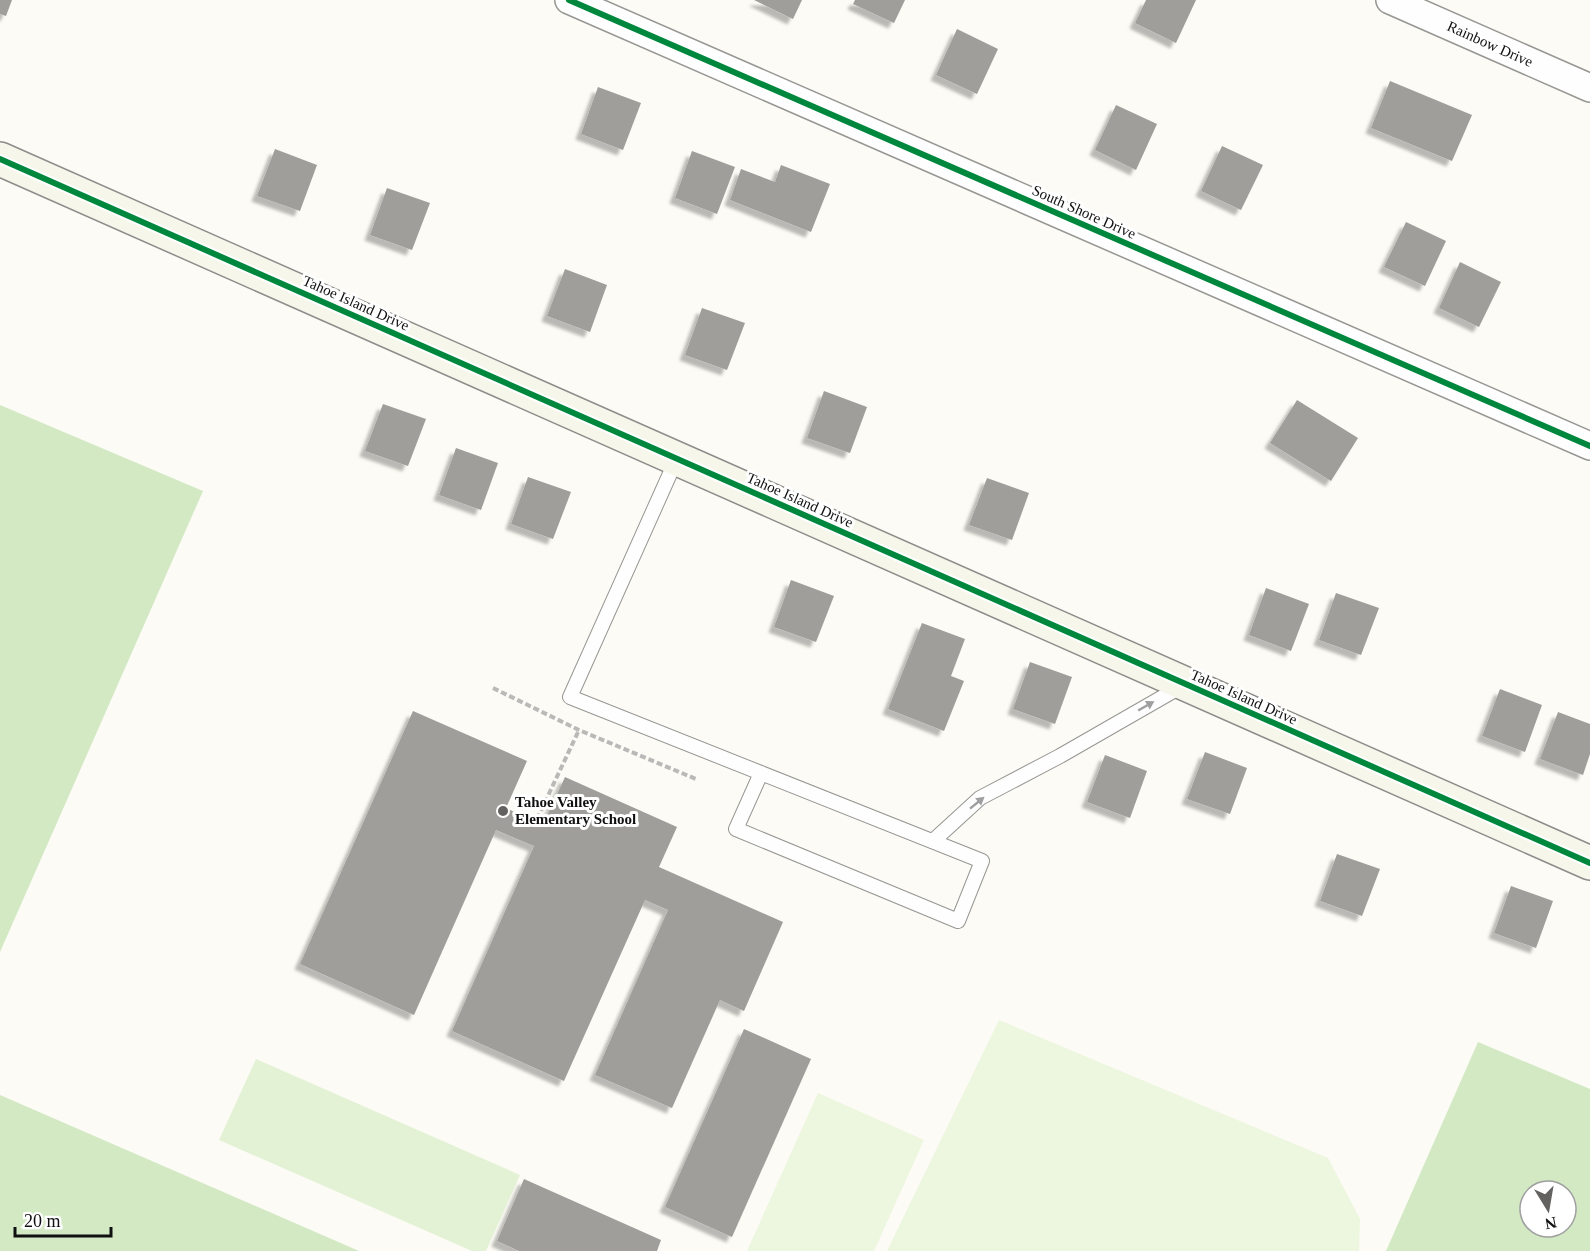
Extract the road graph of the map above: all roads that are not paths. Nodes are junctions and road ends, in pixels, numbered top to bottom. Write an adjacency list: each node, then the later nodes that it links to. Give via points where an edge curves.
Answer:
1 (569, 0): 5 (street, South Shore Drive)
2 (1390, 0): 3 (street, Rainbow Drive)
3 (1590, 88)
4 (0, 159): 6 (street, Tahoe Island Drive)
5 (1590, 446)
6 (677, 458): 7 (street, Tahoe Island Drive); 8 (lane, via 570,697)
7 (1185, 684): 9 (lane, one-way to 7, via 980,798); 10 (street, Tahoe Island Drive)
8 (761, 773): 9 (lane); 9 (lane, via 736,829 958,921 982,861)
9 (933, 841)
10 (1590, 863)

